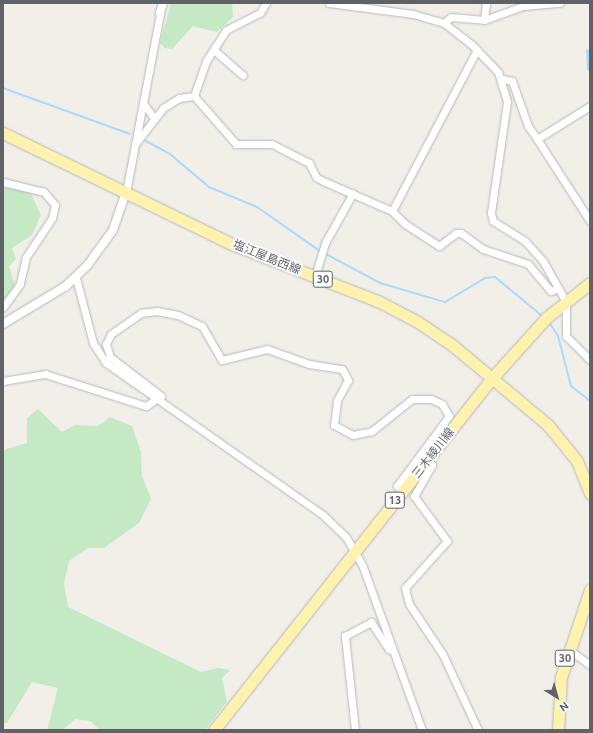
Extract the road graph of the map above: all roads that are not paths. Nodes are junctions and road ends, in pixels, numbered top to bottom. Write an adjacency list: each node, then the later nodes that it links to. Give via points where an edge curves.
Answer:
1 (163, 3): 7 (street)
2 (266, 3): 11 (street, via 260,12 226,30)
3 (328, 3): 6 (street)
4 (486, 3): 8 (street)
5 (560, 3): 8 (street, via 523,6)
6 (347, 4): 9 (street, via 413,14)
7 (160, 13): 15 (street)
8 (484, 20): 9 (street, via 451,17)
9 (444, 23): 10 (street)
10 (477, 50): 13 (street); 24 (street)
11 (215, 51): 12 (street); 14 (street, via 206,61)
12 (243, 75)
13 (502, 79): 19 (street, via 512,82 528,126); 29 (street, via 507,102 491,213 499,227 525,241 543,261)
14 (194, 96): 17 (street, via 170,103); 23 (street, via 236,144 272,144 309,163 316,176 323,181)
15 (143, 103): 17 (street); 20 (street)
16 (590, 106): 19 (street)
17 (153, 117): 20 (street)
18 (3, 133): 22 (main road, 塩江屋島西線 / 30)
19 (537, 139): 25 (street)
20 (136, 143): 22 (street)
21 (3, 182): 31 (street, via 44,192 55,205 52,218 26,257 20,284)
22 (126, 192): 26 (main road, 塩江屋島西線 / 30, via 234,245); 27 (street, via 113,230)
23 (353, 193): 24 (street); 26 (street, via 325,243)
24 (392, 211): 29 (street, via 405,224 439,246 456,233 461,233 483,249 528,264 551,291)
25 (590, 222)
26 (315, 276): 34 (main road, 塩江屋島西線 / 30, via 378,301 418,322)
27 (76, 278): 32 (street); 36 (street, via 93,343 100,355)
28 (590, 283): 30 (main road, 三木綾川線 / 13)
29 (558, 288): 30 (street)
30 (566, 302): 33 (street, via 566,336); 34 (main road, 三木綾川線 / 13, via 521,344)
31 (3, 307)
32 (3, 324)
33 (590, 360)
34 (492, 378): 37 (main road, 三木綾川線 / 13); 39 (main road, 塩江屋島西線 / 30, via 548,425 566,446)
35 (3, 381): 36 (street, via 45,374 142,406)
36 (158, 399): 38 (street, via 161,396 106,352 111,334 131,318 149,310 197,321 222,360 267,349 309,364 342,369 348,380 337,400 334,425 353,435 372,431 412,399 431,399 447,408 449,416 397,486); 40 (street, via 323,515)
37 (428, 460): 38 (main road, 三木綾川線 / 13); 48 (street, via 432,465 414,496 447,541 405,588 409,604 443,655)
38 (403, 491): 40 (main road, 三木綾川線 / 13)
39 (590, 494)
40 (355, 552): 43 (street); 45 (main road, 三木綾川線 / 13)
41 (590, 590): 42 (main road, 30)
42 (568, 649): 44 (street); 49 (main road, 30, via 559,684)
43 (392, 650): 46 (street, via 389,651 371,622 345,636); 47 (street)
44 (590, 666)
45 (214, 730)
46 (355, 730)
47 (422, 730)
48 (478, 730)
49 (558, 730)

